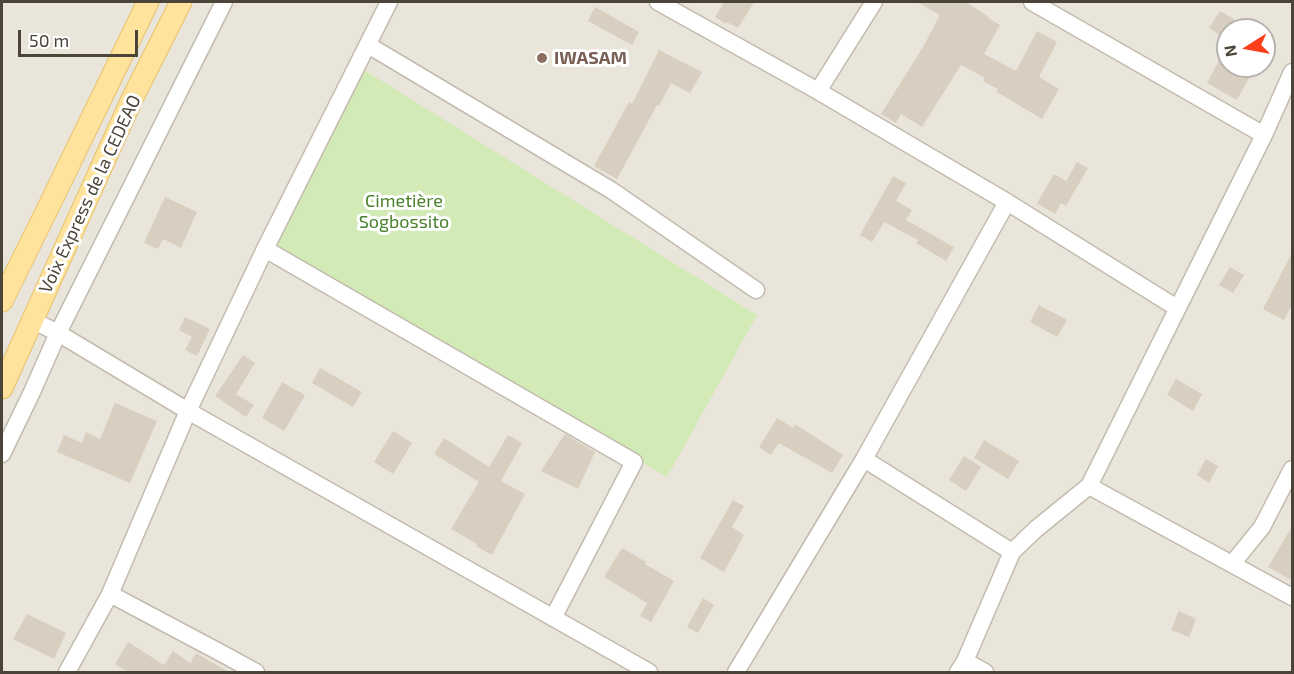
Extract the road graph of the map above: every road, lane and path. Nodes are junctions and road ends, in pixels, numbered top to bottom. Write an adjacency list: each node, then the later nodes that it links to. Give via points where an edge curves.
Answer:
1 (148, 2): 15 (main road)
2 (181, 2): 17 (main road, Voix Express de la CEDEAO, via 132,99)
3 (224, 2): 18 (street)
4 (389, 2): 8 (street)
5 (658, 2): 10 (street)
6 (874, 2): 10 (street)
7 (1032, 2): 11 (street)
8 (368, 45): 13 (street); 14 (street, via 611,189)
9 (1293, 72): 11 (street)
10 (818, 92): 12 (street)
11 (1264, 135): 16 (street)
12 (1008, 202): 16 (street); 22 (street)
13 (265, 249): 20 (street); 29 (street, via 634,462)
14 (756, 290)
15 (2, 301)
16 (1177, 308): 24 (street)
17 (32, 320): 18 (street); 19 (main road, Voix Express de la CEDEAO)
18 (58, 333): 20 (street); 21 (street)
19 (2, 388)
20 (188, 411): 27 (street); 29 (street)
21 (2, 454)
22 (864, 459): 25 (street); 34 (street)
23 (1293, 469): 26 (street, via 1262,527)
24 (1089, 486): 25 (street); 26 (street)
25 (1012, 552): 30 (street)
26 (1232, 564): 28 (street)
27 (110, 594): 31 (street); 32 (street)
28 (1293, 597)
29 (553, 618): 33 (street)
30 (961, 667): 35 (street)
31 (67, 672)
32 (256, 672)
33 (649, 672)
34 (736, 672)
35 (986, 672)

